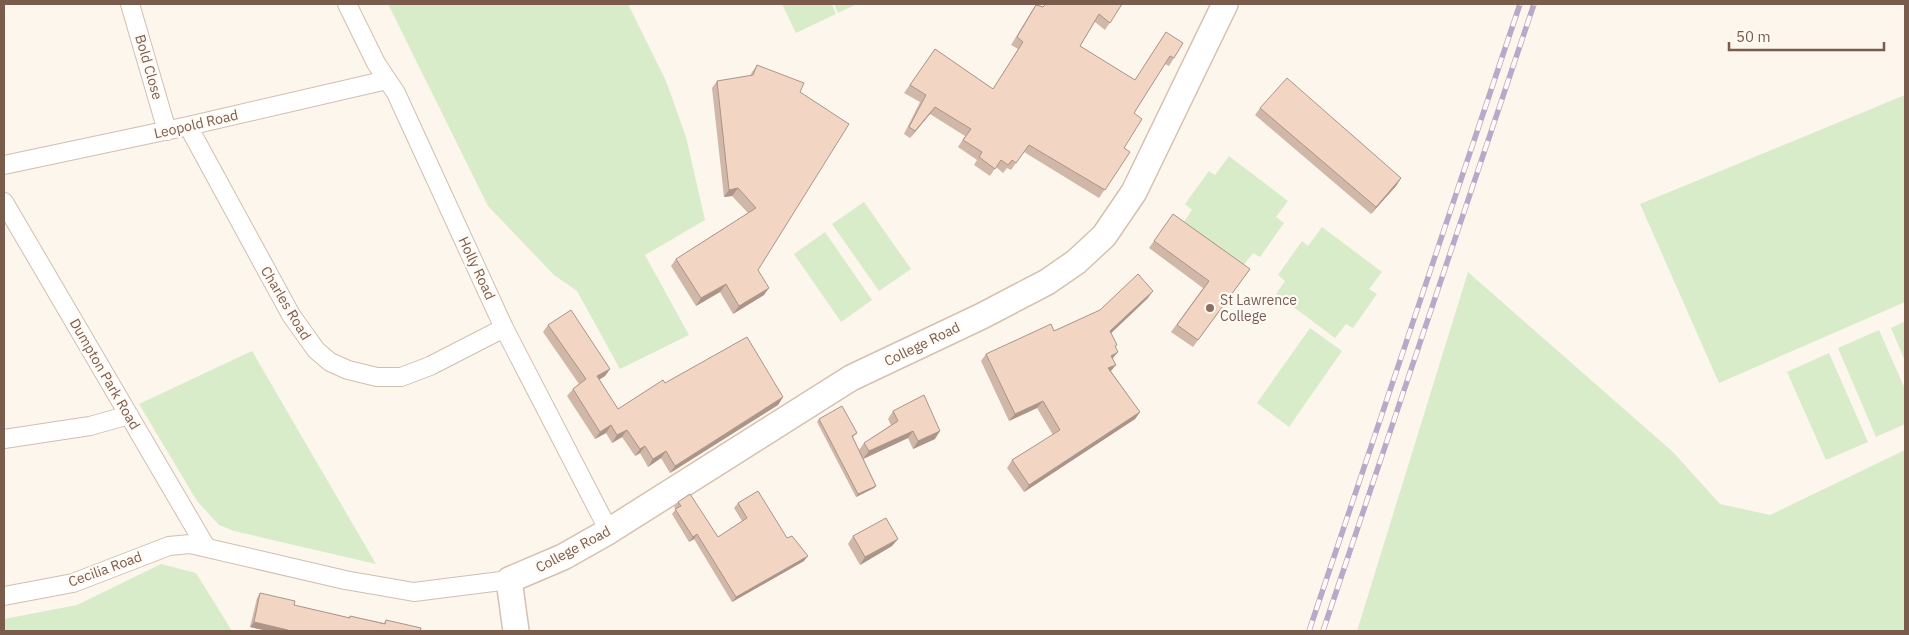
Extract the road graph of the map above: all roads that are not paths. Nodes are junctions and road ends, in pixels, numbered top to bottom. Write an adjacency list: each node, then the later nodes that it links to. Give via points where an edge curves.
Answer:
1 (130, 4): 6 (street, Bold Close)
2 (347, 4): 4 (street, Holly Road)
3 (1225, 4): 12 (street, College Road, via 1134,192 1104,236 1076,262 1047,282 982,316 851,378)
4 (387, 80): 5 (street, Leopold Road); 9 (street, Holly Road, via 396,93)
5 (188, 126): 6 (street, Leopold Road); 9 (street, Charles Road, via 291,314 316,350 330,362 377,377 401,377 430,366)
6 (167, 131): 7 (street, Leopold Road)
7 (4, 165)
8 (4, 202): 10 (street, Dumpton Park Road)
9 (504, 328): 12 (street, Holly Road)
10 (129, 415): 11 (street, via 90,426); 13 (street, Dumpton Park Road)
11 (4, 439)
12 (609, 531): 14 (street, College Road, via 563,557)
13 (206, 547): 14 (street, College Road, via 345,580 414,592); 15 (street, Cecilia Road, via 190,544 169,546 73,583)
14 (509, 580): 16 (street)
15 (4, 596)
16 (516, 631)

